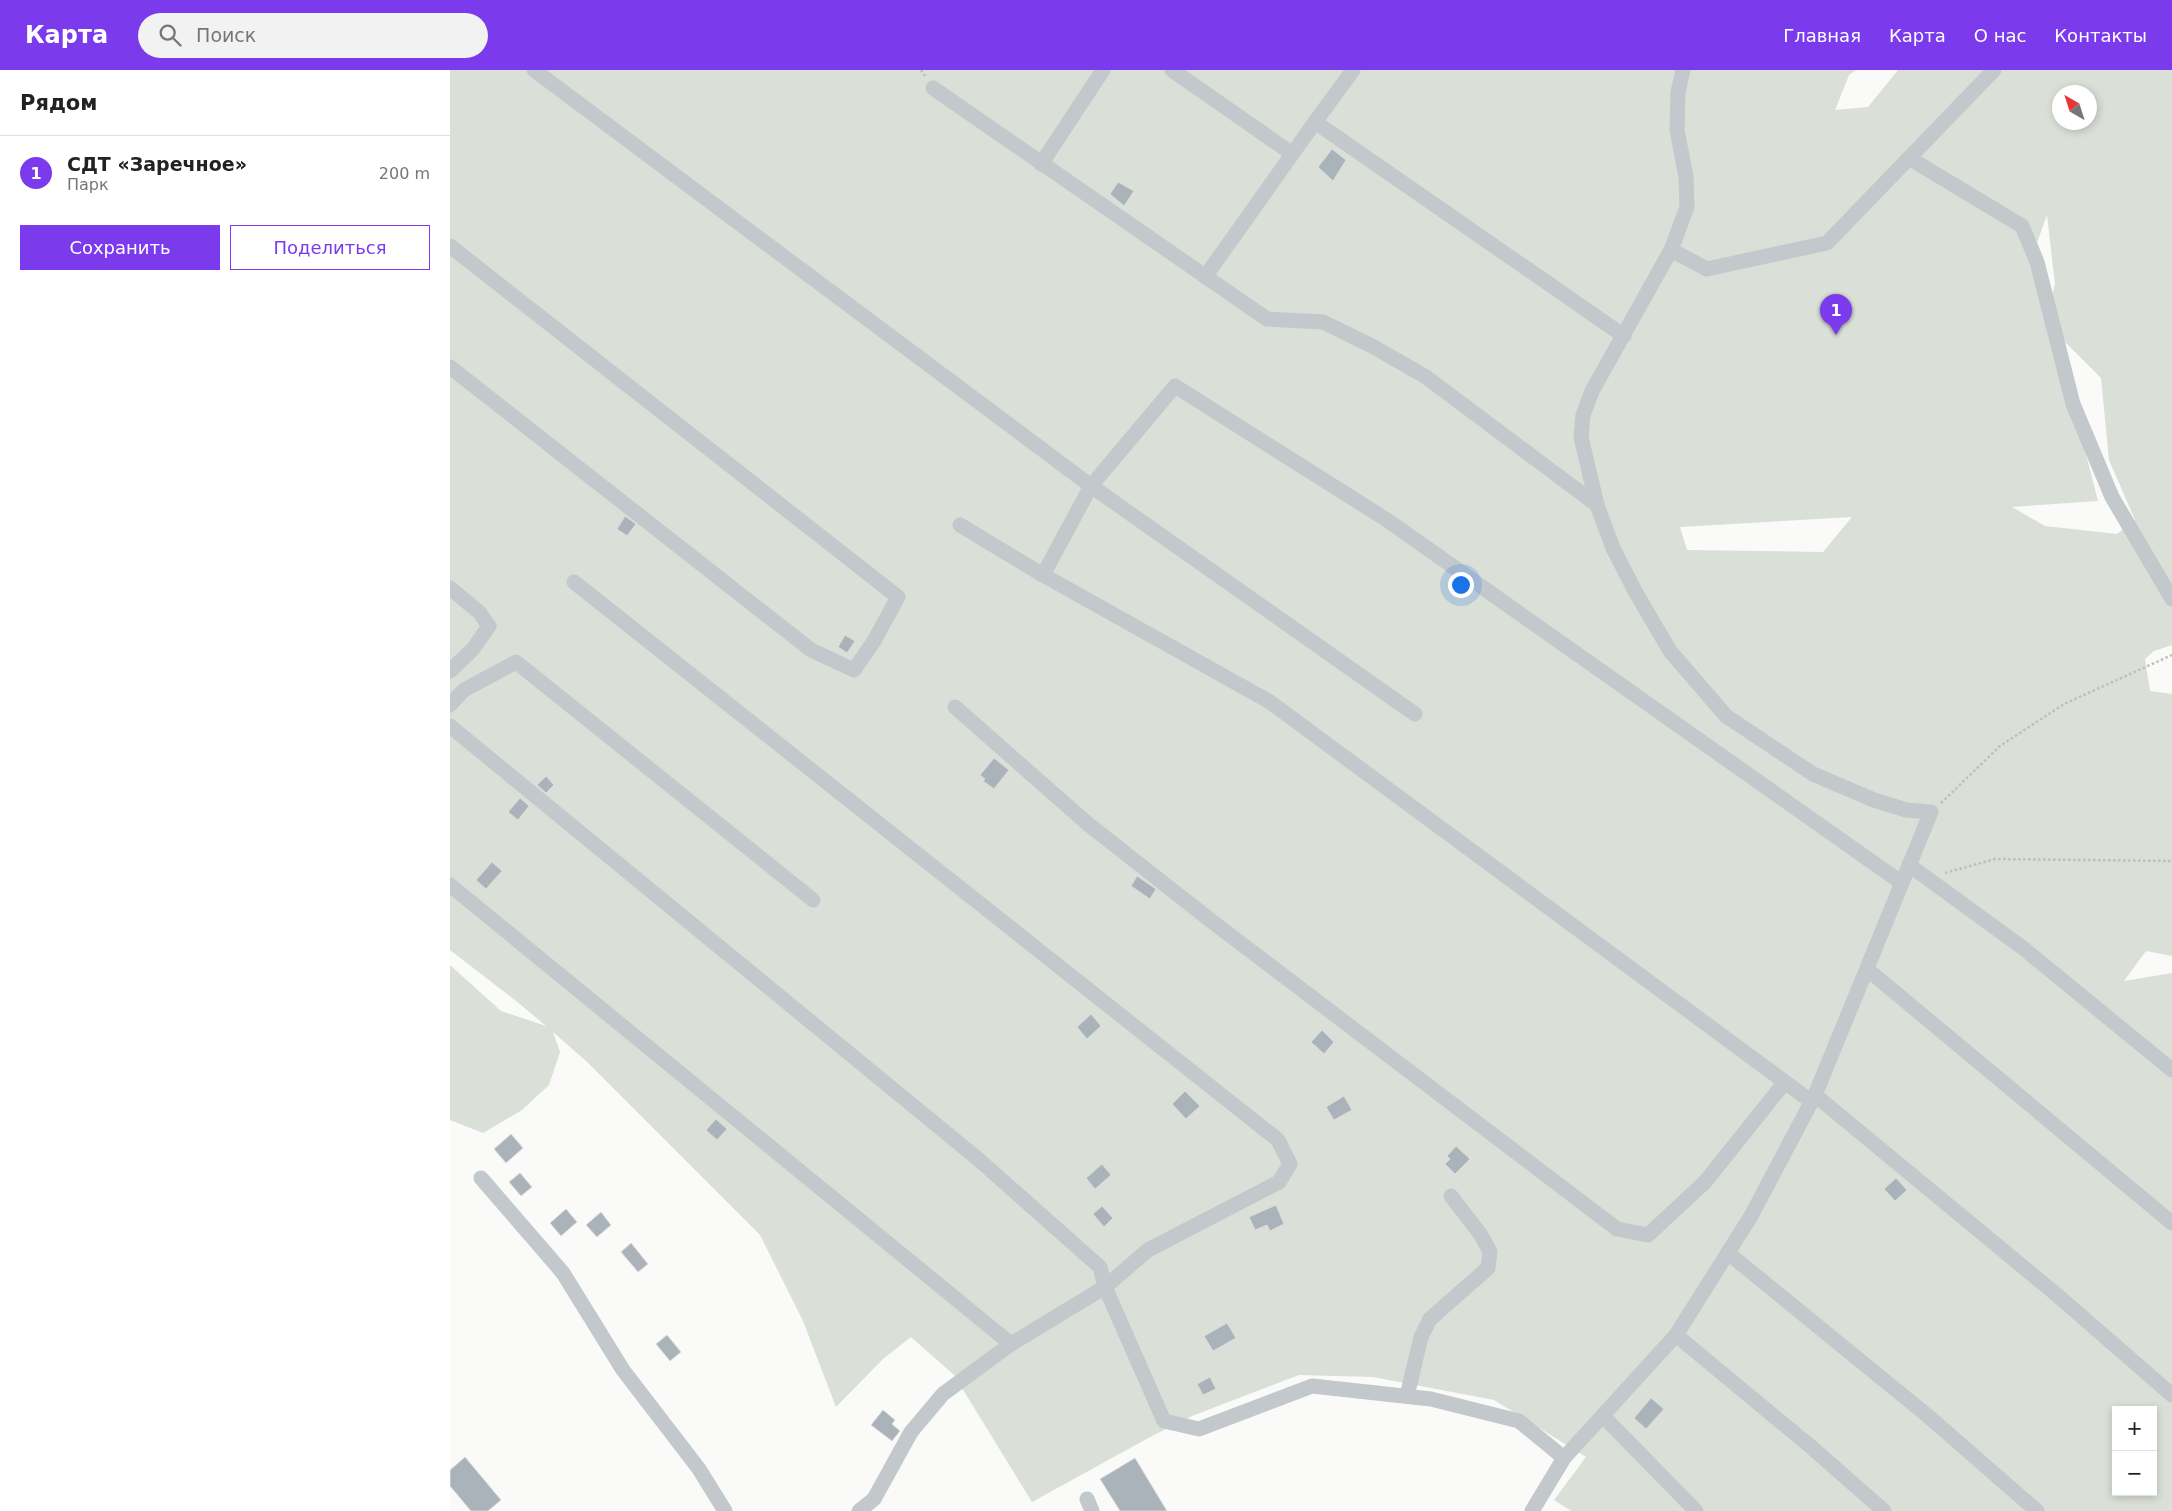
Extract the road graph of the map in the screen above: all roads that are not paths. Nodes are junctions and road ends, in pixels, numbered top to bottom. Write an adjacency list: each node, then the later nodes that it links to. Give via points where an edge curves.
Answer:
1 (534, 70): 17 (street)
2 (1103, 70): 11 (street)
3 (1172, 70): 9 (street)
4 (1353, 70): 8 (street)
5 (1682, 70): 13 (street, via 1676,130 1686,177 1687,207)
6 (1994, 70): 10 (street)
7 (933, 88): 11 (street)
8 (1315, 122): 9 (street); 15 (street)
9 (1291, 153): 14 (street)
10 (1909, 158): 13 (street, via 1827,243 1707,269); 23 (street, via 2022,226 2037,262 2073,404 2112,497)
11 (1040, 164): 14 (street)
12 (450, 246): 16 (street, via 898,597 854,670 811,650)
13 (1671, 250): 15 (street)
14 (1204, 277): 18 (street, via 1267,320 1323,322 1426,377)
15 (1624, 336): 18 (street, via 1592,391 1583,415 1581,437)
16 (450, 367)
17 (1091, 486): 20 (street); 27 (street); 30 (street, via 1175,386 1387,520)
18 (1597, 505): 29 (street, via 1613,548 1670,651 1726,716 1813,774 1906,810 1931,812)
19 (960, 525): 20 (street)
20 (1043, 575): 35 (street, via 1270,702)
21 (574, 582): 41 (street, via 1278,1140 1290,1164 1279,1182 1148,1250)
22 (450, 588): 24 (street, via 479,612 489,626 474,648)
23 (2172, 599)
24 (450, 671)
25 (450, 705): 32 (street, via 464,690 516,662)
26 (955, 707): 35 (street, via 1096,830 1618,1229 1648,1235 1705,1182)
27 (1415, 714)
28 (450, 726): 41 (street, via 978,1160 1100,1267)
29 (1910, 865): 30 (street); 34 (street, via 2023,948)
30 (1902, 883): 33 (street)
31 (450, 885): 43 (street)
32 (813, 900)
33 (1867, 969): 36 (street); 39 (street)
34 (2172, 1070)
35 (1784, 1082): 36 (street)
36 (1814, 1099): 40 (street); 44 (street, via 2057,1295)
37 (481, 1178): 48 (street, via 563,1273 623,1370 698,1469)
38 (1451, 1196): 45 (street, via 1490,1252 1488,1268 1430,1319 1421,1337)
39 (2172, 1223)
40 (1728, 1253): 42 (street); 53 (street, via 1928,1416)
41 (1105, 1287): 43 (street); 45 (street, via 1164,1421 1199,1429 1312,1386)
42 (1676, 1335): 46 (street); 52 (street)
43 (1011, 1344): 49 (street, via 943,1394 911,1432 874,1499)
44 (2172, 1395)
45 (1407, 1396): 47 (street, via 1520,1422)
46 (1603, 1416): 47 (street); 51 (street)
47 (1564, 1458): 50 (street)
48 (725, 1511)
49 (858, 1511)
50 (1532, 1511)
51 (1696, 1511)
52 (1884, 1511)
53 (2036, 1511)

